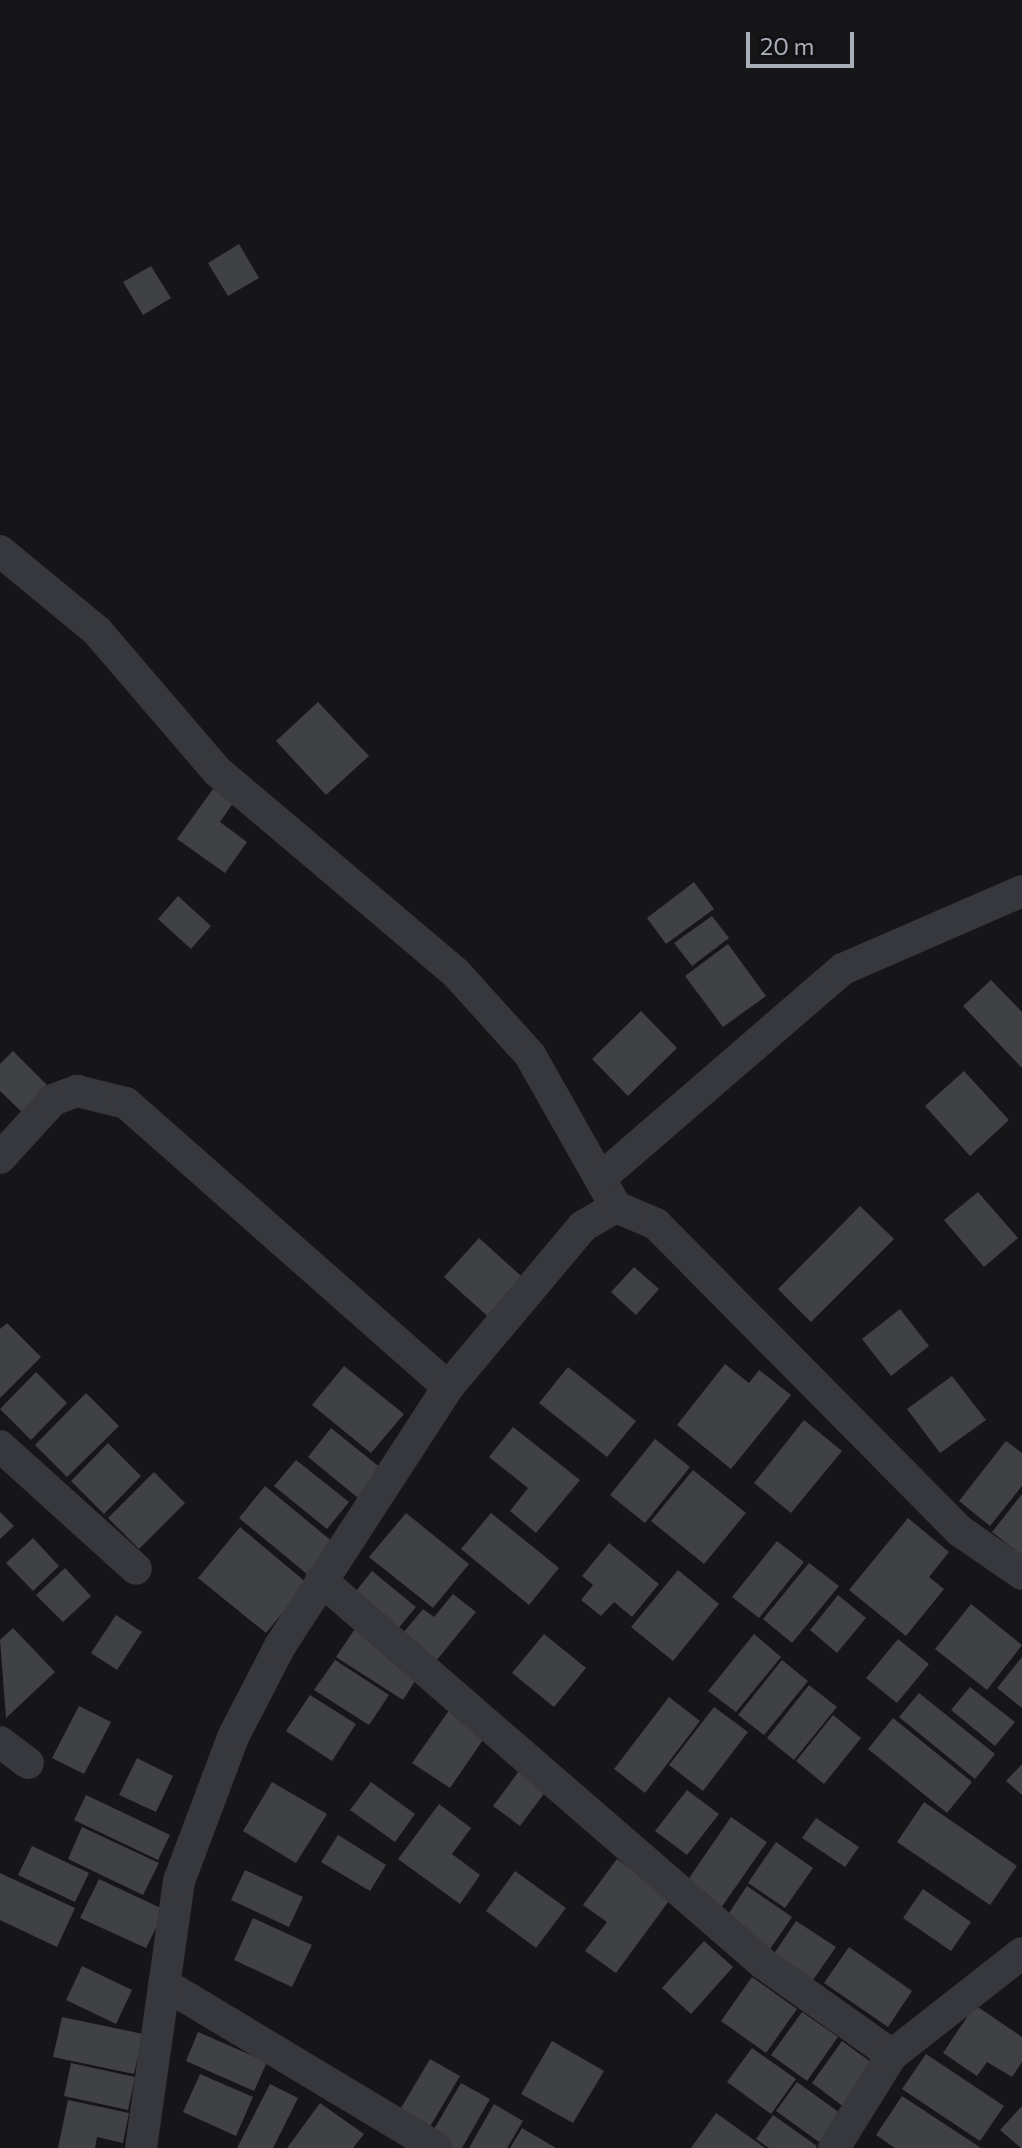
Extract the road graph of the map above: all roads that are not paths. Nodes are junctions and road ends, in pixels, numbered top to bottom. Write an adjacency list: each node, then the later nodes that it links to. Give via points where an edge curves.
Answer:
1 (0, 551): 4 (street, via 97,631 217,771 456,973 530,1055)
2 (1022, 891): 4 (street, via 843,969)
3 (0, 1158): 6 (street, via 53,1100 77,1091 126,1103)
4 (603, 1176): 5 (street)
5 (616, 1207): 6 (street, via 583,1226); 9 (street, via 656,1224 960,1531)
6 (448, 1387): 10 (street)
7 (0, 1446): 8 (street)
8 (136, 1569)
9 (1022, 1574)
10 (321, 1580): 14 (street, via 233,1737 200,1821 179,1881); 15 (street, via 764,1964)
11 (0, 1742): 12 (street)
12 (28, 1763)
13 (1022, 1953): 15 (street)
14 (164, 1984): 16 (street); 17 (street)
15 (892, 2055): 18 (street)
16 (141, 2148)
17 (437, 2148)
18 (834, 2148)

